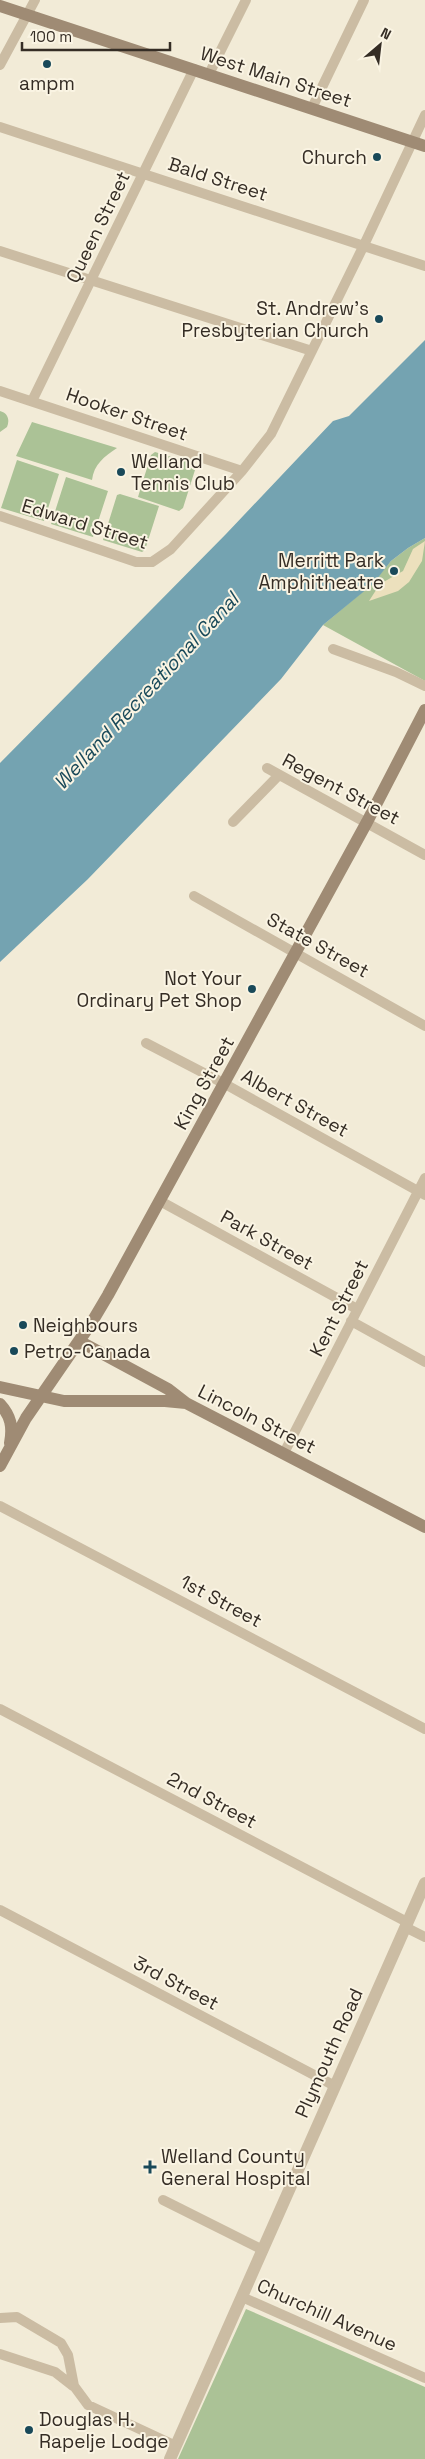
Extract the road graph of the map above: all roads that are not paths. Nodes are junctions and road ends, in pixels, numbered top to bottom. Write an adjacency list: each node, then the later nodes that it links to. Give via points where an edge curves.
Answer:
1 (35, 0): 5 (street)
2 (246, 0): 8 (street)
3 (364, 0): 9 (street)
4 (0, 6): 5 (main road, West Main Street)
5 (27, 15): 6 (street); 7 (main road, West Main Street)
6 (0, 65)
7 (194, 69): 8 (main road, West Main Street); 14 (street, Queen Street)
8 (210, 74): 9 (main road, West Main Street)
9 (312, 108): 12 (main road, West Main Street)
10 (425, 115): 12 (street, Edward Street)
11 (0, 127): 14 (street, Bald Street)
12 (412, 142): 13 (main road, West Main Street); 15 (street, Edward Street)
13 (425, 146)
14 (143, 174): 15 (street, Bald Street); 18 (street, Queen Street)
15 (364, 245): 17 (street, Bald Street); 19 (street, Edward Street)
16 (0, 252): 18 (street)
17 (425, 266)
18 (91, 280): 19 (street); 21 (street, Queen Street)
19 (312, 351): 22 (street, Edward Street, via 271,434)
20 (0, 390): 21 (street, Hooker Street)
21 (32, 400): 22 (street, Hooker Street)
22 (242, 471): 23 (street, Edward Street, via 184,536 152,562 136,562)
23 (0, 516)
24 (333, 649): 25 (street)
25 (425, 686)
26 (425, 710): 30 (main road, King Street)
27 (267, 768): 28 (street, Regent Street)
28 (279, 775): 29 (street); 30 (street, Regent Street)
29 (234, 822)
30 (367, 822): 31 (street, Regent Street); 33 (main road, King Street)
31 (425, 855)
32 (194, 896): 33 (street, State Street)
33 (296, 952): 34 (street, State Street); 36 (main road, King Street)
34 (425, 1026)
35 (146, 1043): 36 (street, Albert Street)
36 (225, 1084): 38 (street, Albert Street); 39 (main road, King Street)
37 (425, 1178): 38 (street, Kent Street)
38 (422, 1194): 40 (street, Kent Street)
39 (160, 1201): 40 (street, Park Street); 42 (main road, King Street)
40 (357, 1309): 41 (street, Kent Street)
41 (351, 1321): 43 (street); 49 (street, Kent Street)
42 (80, 1341): 45 (main road, King Street); 46 (main road, via 168,1389)
43 (425, 1362)
44 (0, 1388): 45 (main road, Lincoln Street)
45 (40, 1397): 46 (main road, Lincoln Street, via 64,1401); 48 (main road, King Street)
46 (186, 1403): 49 (main road, Lincoln Street)
47 (0, 1404): 48 (main road, via 12,1426)
48 (10, 1448): 50 (main road, King Street)
49 (284, 1453): 52 (main road, Lincoln Street)
50 (0, 1466)
51 (0, 1506): 54 (street, 1st Street)
52 (425, 1527)
53 (0, 1709): 57 (street, 2nd Street)
54 (425, 1729)
55 (425, 1882): 57 (street, Plymouth Road)
56 (0, 1910): 59 (street, 3rd Street)
57 (406, 1924): 58 (street, 2nd Street); 59 (street, Plymouth Road)
58 (425, 1937)
59 (335, 2086): 61 (street, Plymouth Road)
60 (162, 2200): 61 (street)
61 (263, 2250): 62 (street, Plymouth Road)
62 (242, 2297): 65 (street, Churchill Avenue); 67 (street, Plymouth Road)
63 (0, 2318): 66 (street, via 17,2317 61,2343 68,2355)
64 (0, 2354): 66 (street, via 55,2372)
65 (425, 2378)
66 (74, 2386): 67 (street, via 82,2400 95,2409)
67 (176, 2446): 68 (street, Plymouth Road)
68 (170, 2459)

